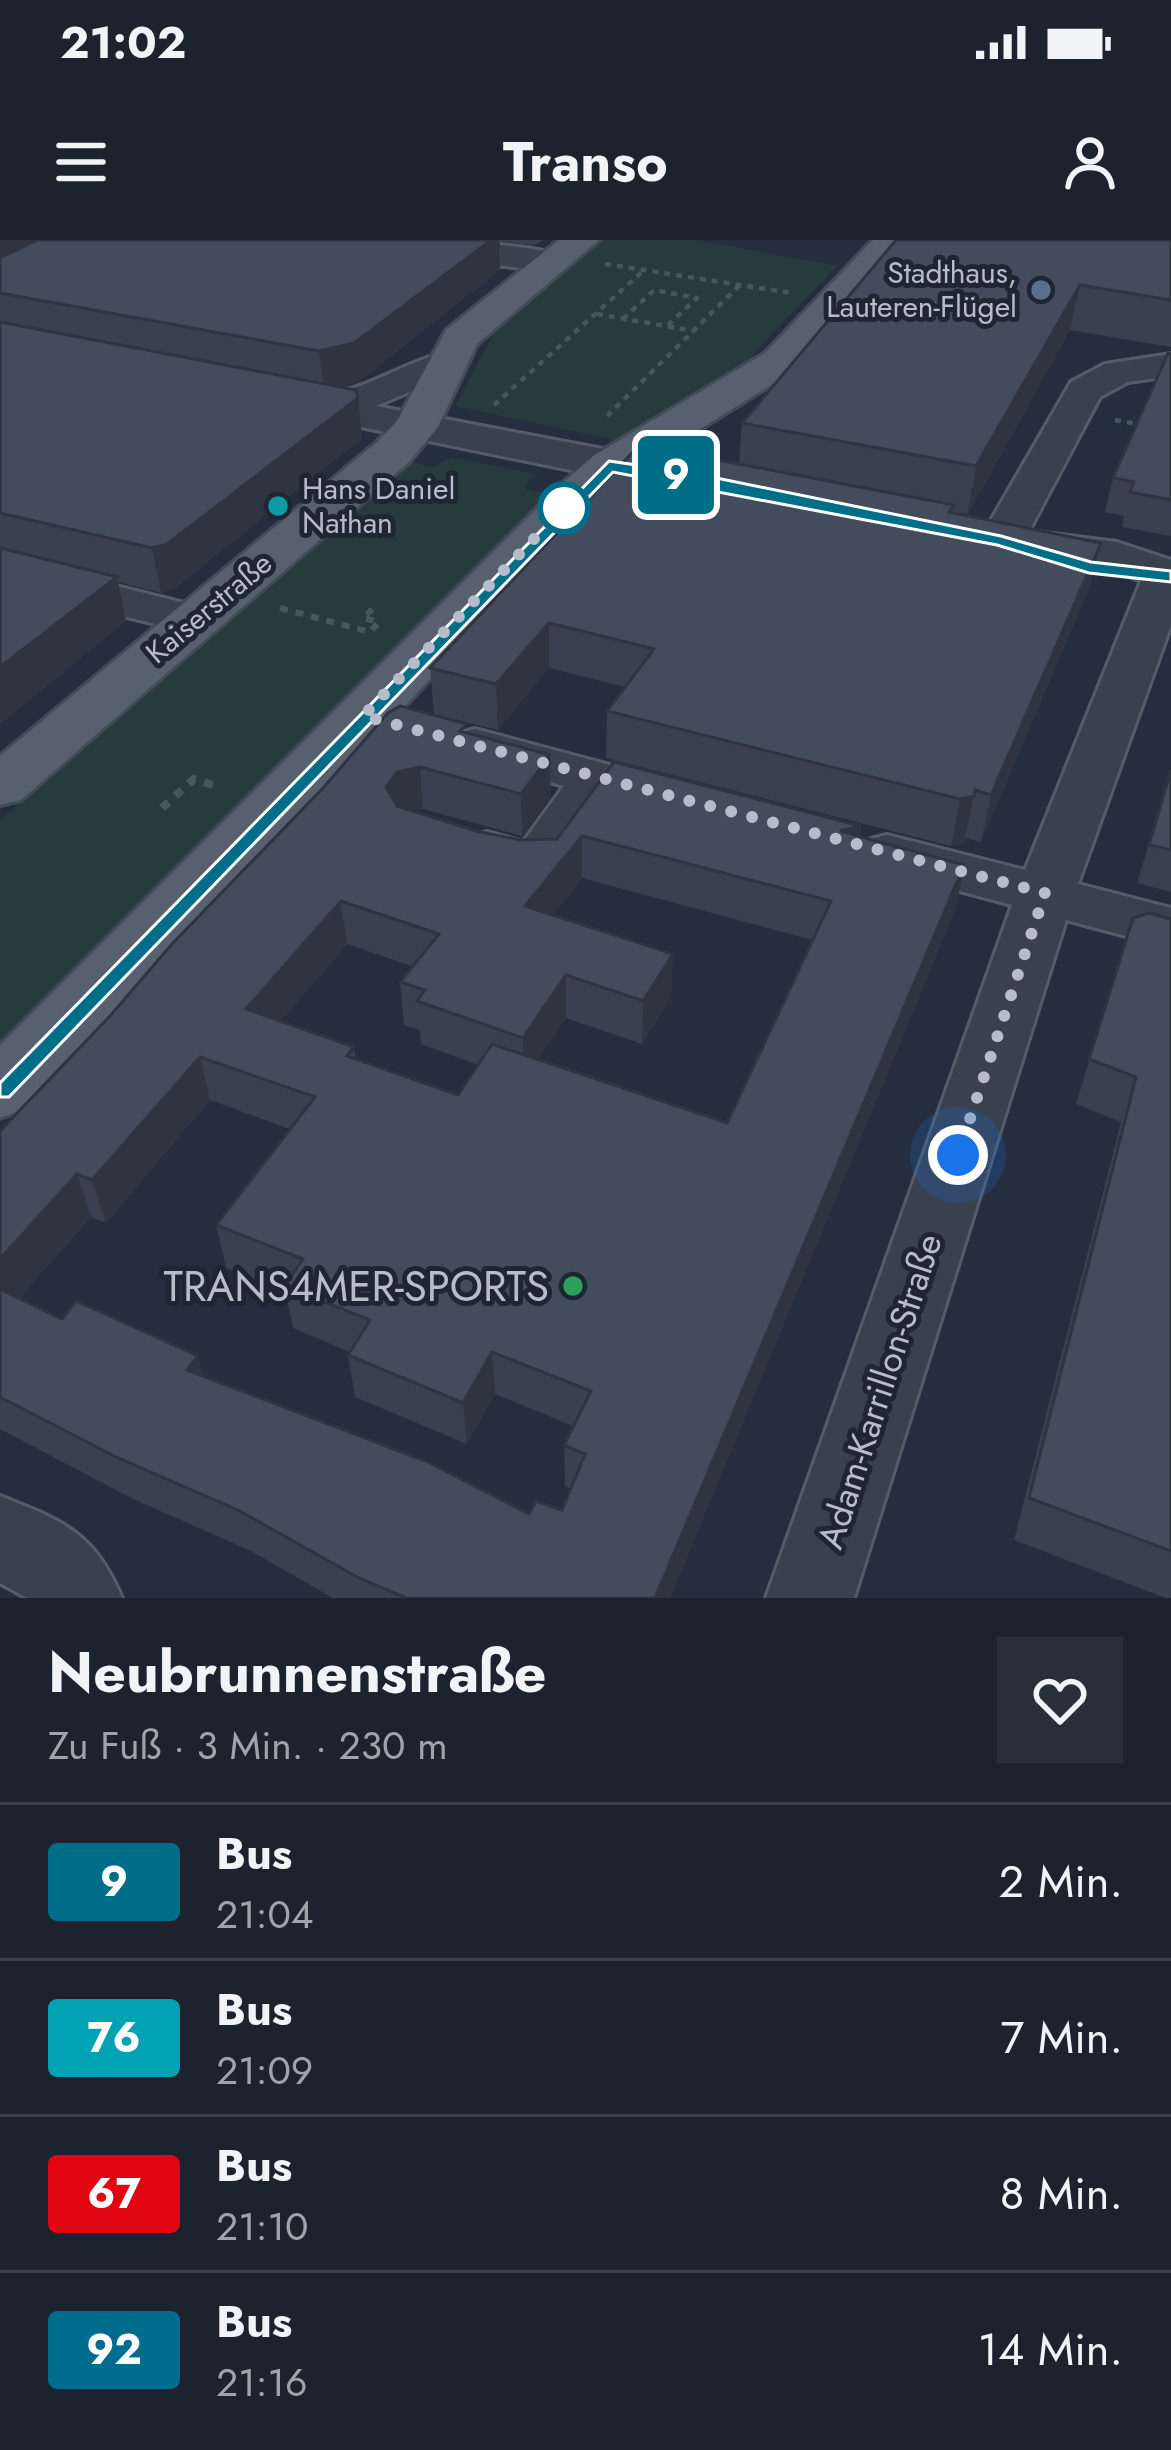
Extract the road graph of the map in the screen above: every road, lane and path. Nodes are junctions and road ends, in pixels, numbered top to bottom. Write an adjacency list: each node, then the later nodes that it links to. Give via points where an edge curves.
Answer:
1 (370, 240): 3 (street)
2 (893, 240): 8 (main road)
3 (574, 254): 4 (path); 13 (main road, Kaiserstraße, via 478,320)
4 (644, 270): 5 (path); 9 (path)
5 (697, 278): 6 (path); 7 (path)
6 (740, 285): 8 (path); 12 (path)
7 (678, 295): 10 (path, via 654,290); 11 (path, via 697,298)
8 (832, 308): 19 (main road, via 769,369)
9 (596, 314): 10 (path); 17 (path)
10 (623, 319): 11 (path)
11 (667, 326): 12 (path)
12 (694, 331): 22 (path)
13 (446, 363): 16 (street, Kaiserstraße, via 374,395); 21 (main road, Kaiserstraße)
14 (1171, 365): 24 (street, via 1118,372 1085,390)
15 (253, 394): 16 (street)
16 (322, 407): 21 (street)
17 (486, 412)
18 (1103, 418): 20 (path)
19 (684, 423): 22 (main road); 22 (street, via 682,436 707,476)
20 (1143, 424)
21 (416, 427): 22 (street); 29 (main road, Kaiserstraße)
22 (606, 443): 30 (main road)
23 (955, 532): 24 (street)
24 (1001, 541): 26 (street, via 1066,562)
25 (0, 571): 29 (street)
26 (1168, 576): 39 (street, Adam-Karrillon-Straße)
27 (376, 606): 28 (path, via 363,619 379,622 370,632)
28 (280, 608)
29 (195, 620): 33 (main road, Kaiserstraße)
30 (402, 726): 31 (street); 41 (main road)
31 (612, 783): 35 (street); 36 (street, via 537,864); 38 (street, via 559,880 531,887)
32 (216, 786): 34 (path, via 194,779)
33 (0, 787)
34 (162, 808)
35 (730, 813)
36 (445, 838)
37 (840, 841): 39 (street)
38 (514, 877)
39 (1045, 893): 40 (street); 44 (street, Adam-Karrillon-Straße)
40 (1171, 928)
41 (0, 1090)
42 (0, 1537): 43 (street, via 56,1568)
43 (79, 1598)
44 (810, 1598)

